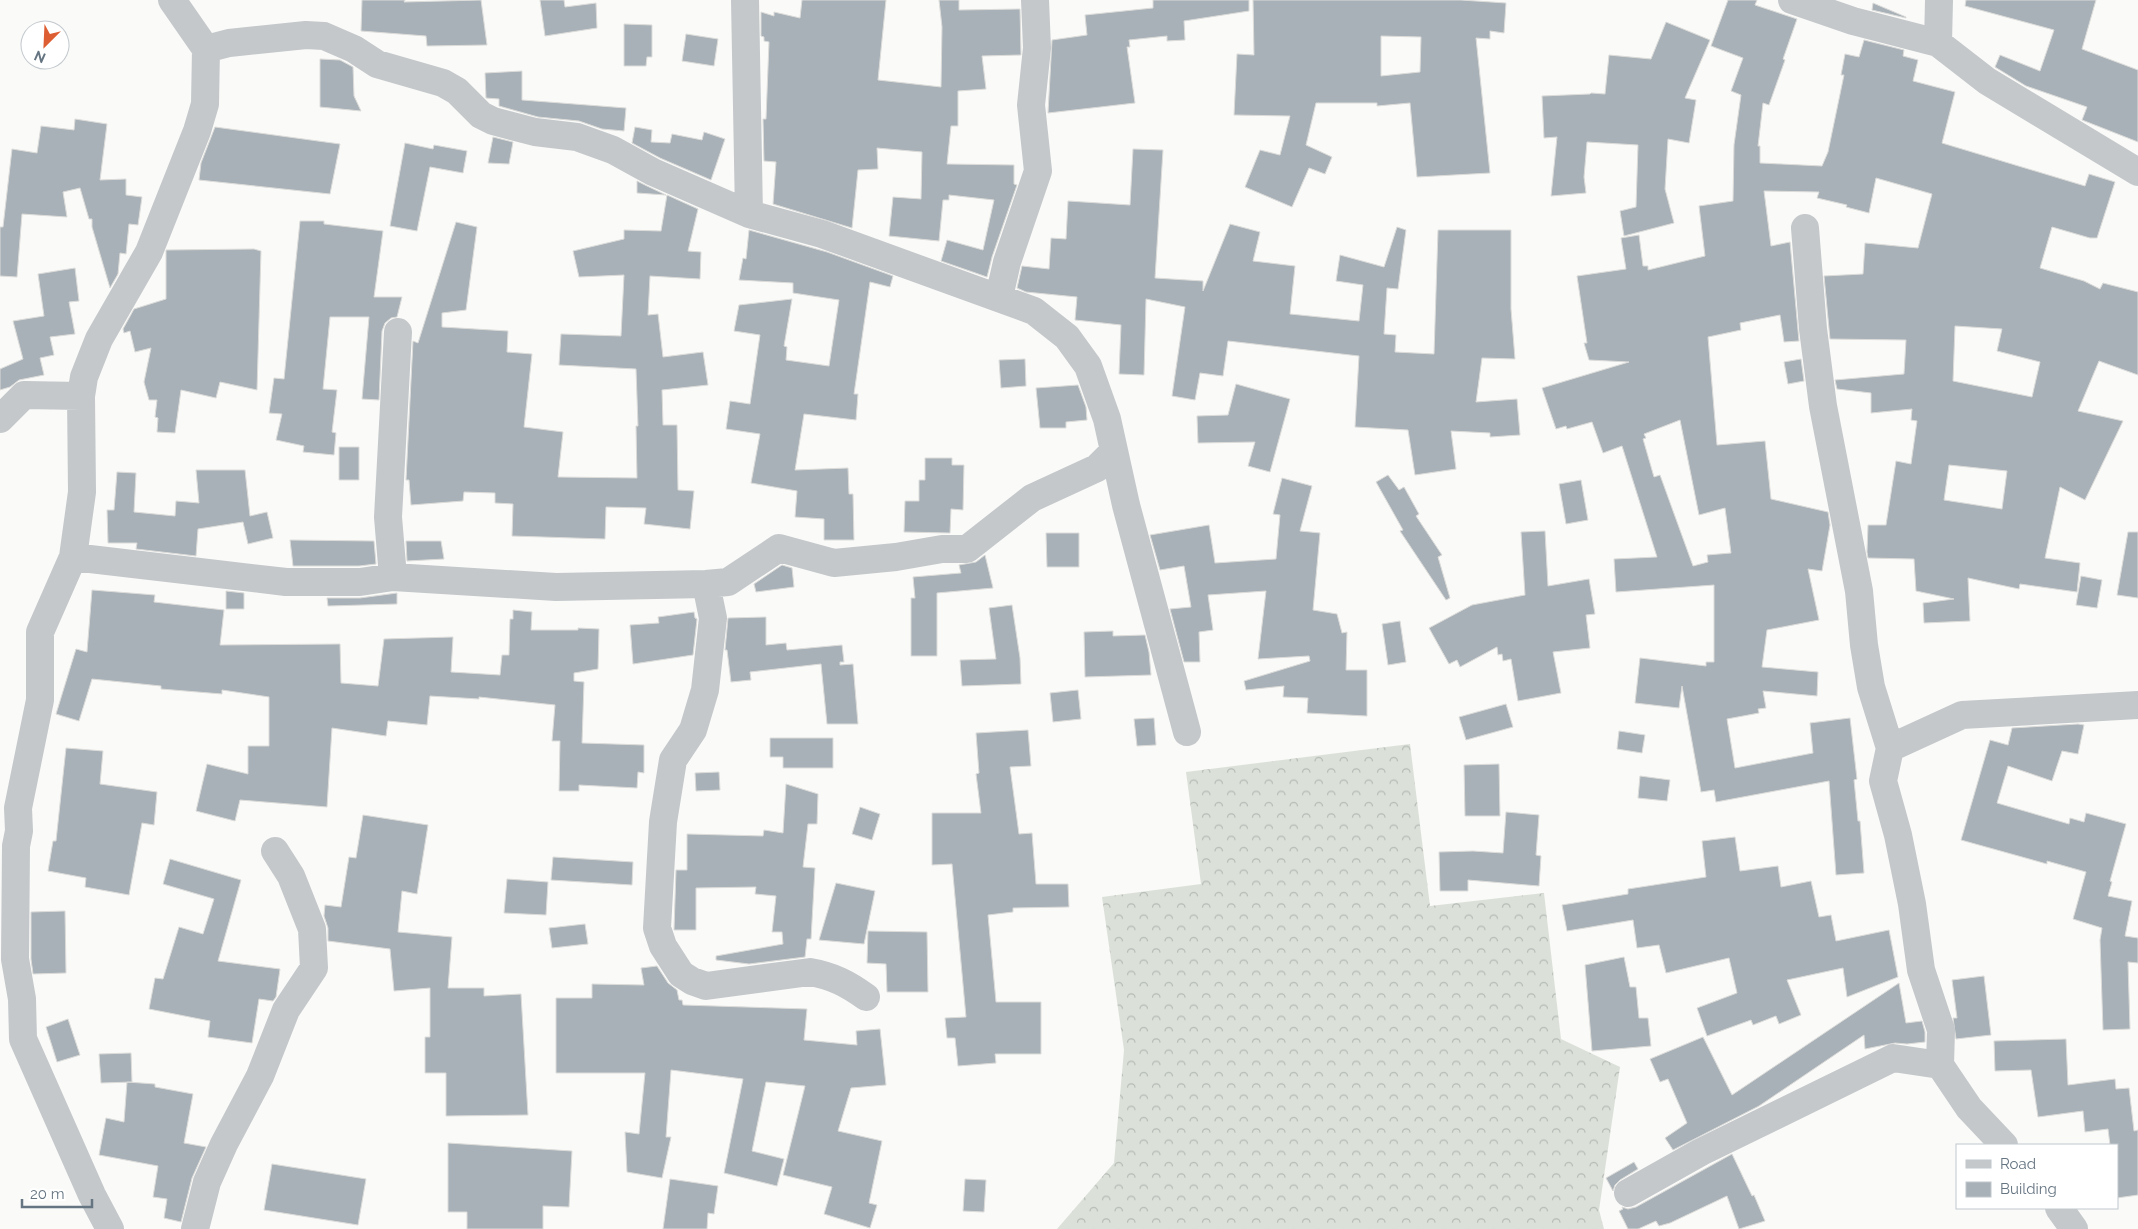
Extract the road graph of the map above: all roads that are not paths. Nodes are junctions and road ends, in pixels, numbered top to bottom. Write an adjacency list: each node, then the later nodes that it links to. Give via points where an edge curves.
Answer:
1 (172, 0): 7 (street)
2 (745, 0): 9 (street)
3 (1035, 0): 11 (street, via 1037,48 1031,105 1038,171 1007,262)
4 (1792, 0): 6 (street, via 1853,21)
5 (1938, 0): 6 (street)
6 (1938, 43): 8 (street, via 1987,82)
7 (206, 49): 9 (street, via 229,43 324,36 354,49 376,64 443,83 493,121 536,132 577,137 613,150 653,172); 13 (street, via 205,104 197,131 149,252 99,339 84,377)
8 (2138, 172)
9 (749, 214): 11 (street, via 822,234)
10 (1805, 228): 21 (street, via 1813,329 1824,406 1859,592 1871,687)
11 (999, 297): 15 (street, via 1034,310 1067,337 1088,366)
12 (398, 332): 17 (street, via 388,518)
13 (81, 396): 14 (street, via 24,395); 16 (street, via 82,492)
14 (0, 419)
15 (1114, 451): 18 (street, via 1097,468 1032,498 967,549 942,548 896,557 834,563 779,548 728,582); 20 (street)
16 (73, 557): 17 (street, via 286,582 360,582); 28 (street, via 40,632 40,700 18,808 15,959 22,999 23,1039)
17 (393, 577): 18 (street, via 556,587)
18 (706, 584): 23 (street, via 713,618 705,690 692,730 673,760 663,822 657,928 663,946 681,974 706,986 810,972 843,981)
19 (2138, 705): 21 (street, via 1962,715)
20 (1187, 732)
21 (1890, 748): 24 (street, via 1883,781 1898,835 1921,970 1941,1030)
22 (275, 851): 29 (street, via 292,876 312,929 314,968 286,1010 260,1076 207,1182)
23 (866, 997)
24 (1940, 1065): 25 (street, via 1969,1108); 26 (street, via 1893,1058 1701,1152)
25 (2003, 1144)
26 (1628, 1193)
27 (2060, 1209): 30 (street)
28 (110, 1229)
29 (195, 1229)
30 (2074, 1229)

